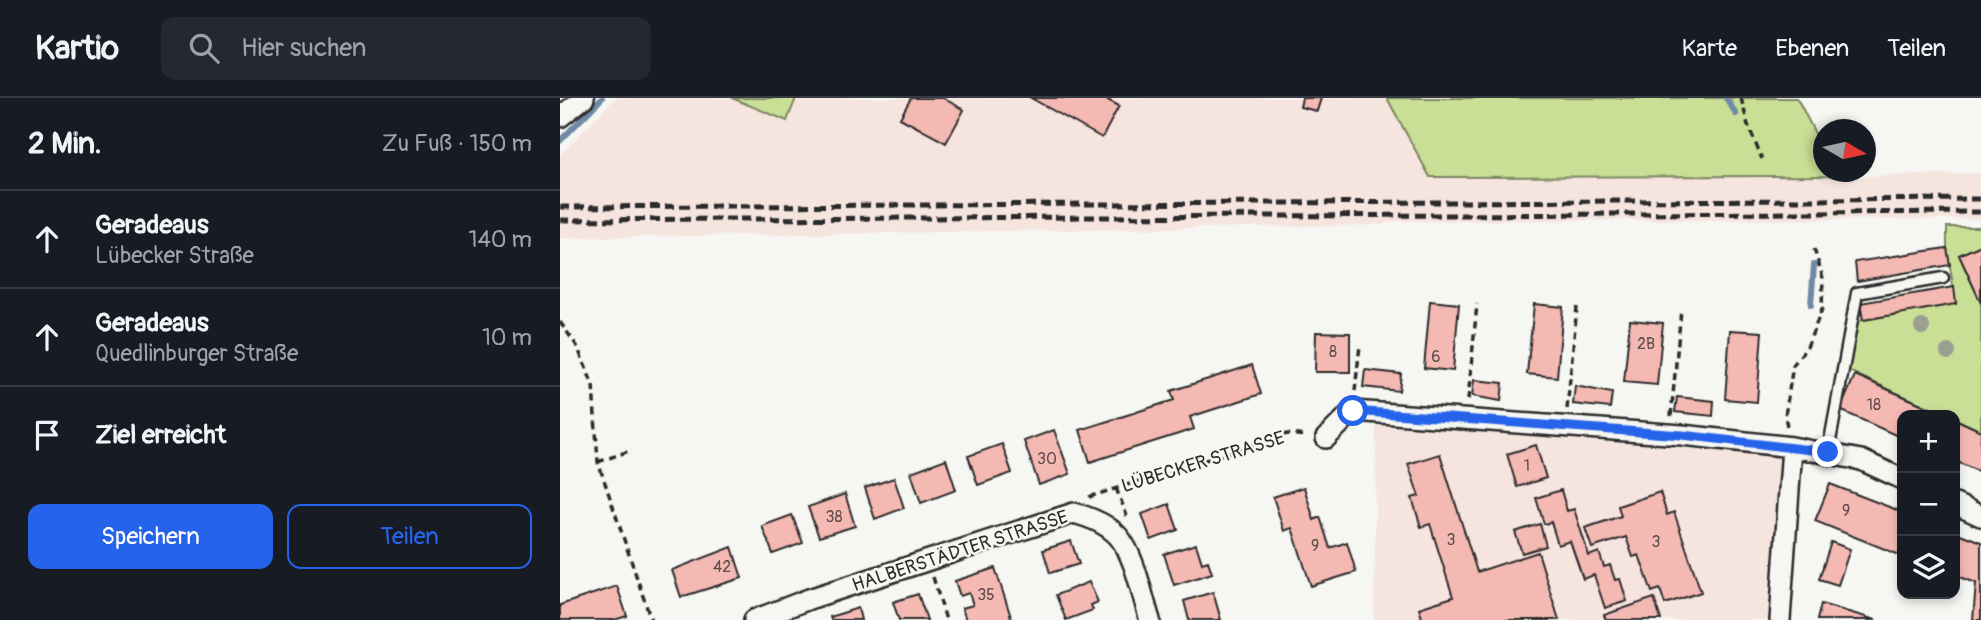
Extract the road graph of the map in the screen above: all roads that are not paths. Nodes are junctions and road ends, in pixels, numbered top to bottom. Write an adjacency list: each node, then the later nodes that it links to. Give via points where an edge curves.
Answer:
1 (584, 98): 2 (street)
2 (560, 117)
3 (1943, 278): 6 (lane, via 1857,293)
4 (1326, 438): 5 (street, via 1353,411)
5 (1792, 447): 6 (street); 12 (street)
6 (1828, 452): 7 (street, via 1861,460)
7 (1897, 477)
8 (1960, 506): 9 (street)
9 (1981, 516)
10 (754, 620): 11 (street, HALBERSTÄDTER STRASSE, via 1074,513 1093,518 1118,536)
11 (1150, 620)
12 (1780, 620)

